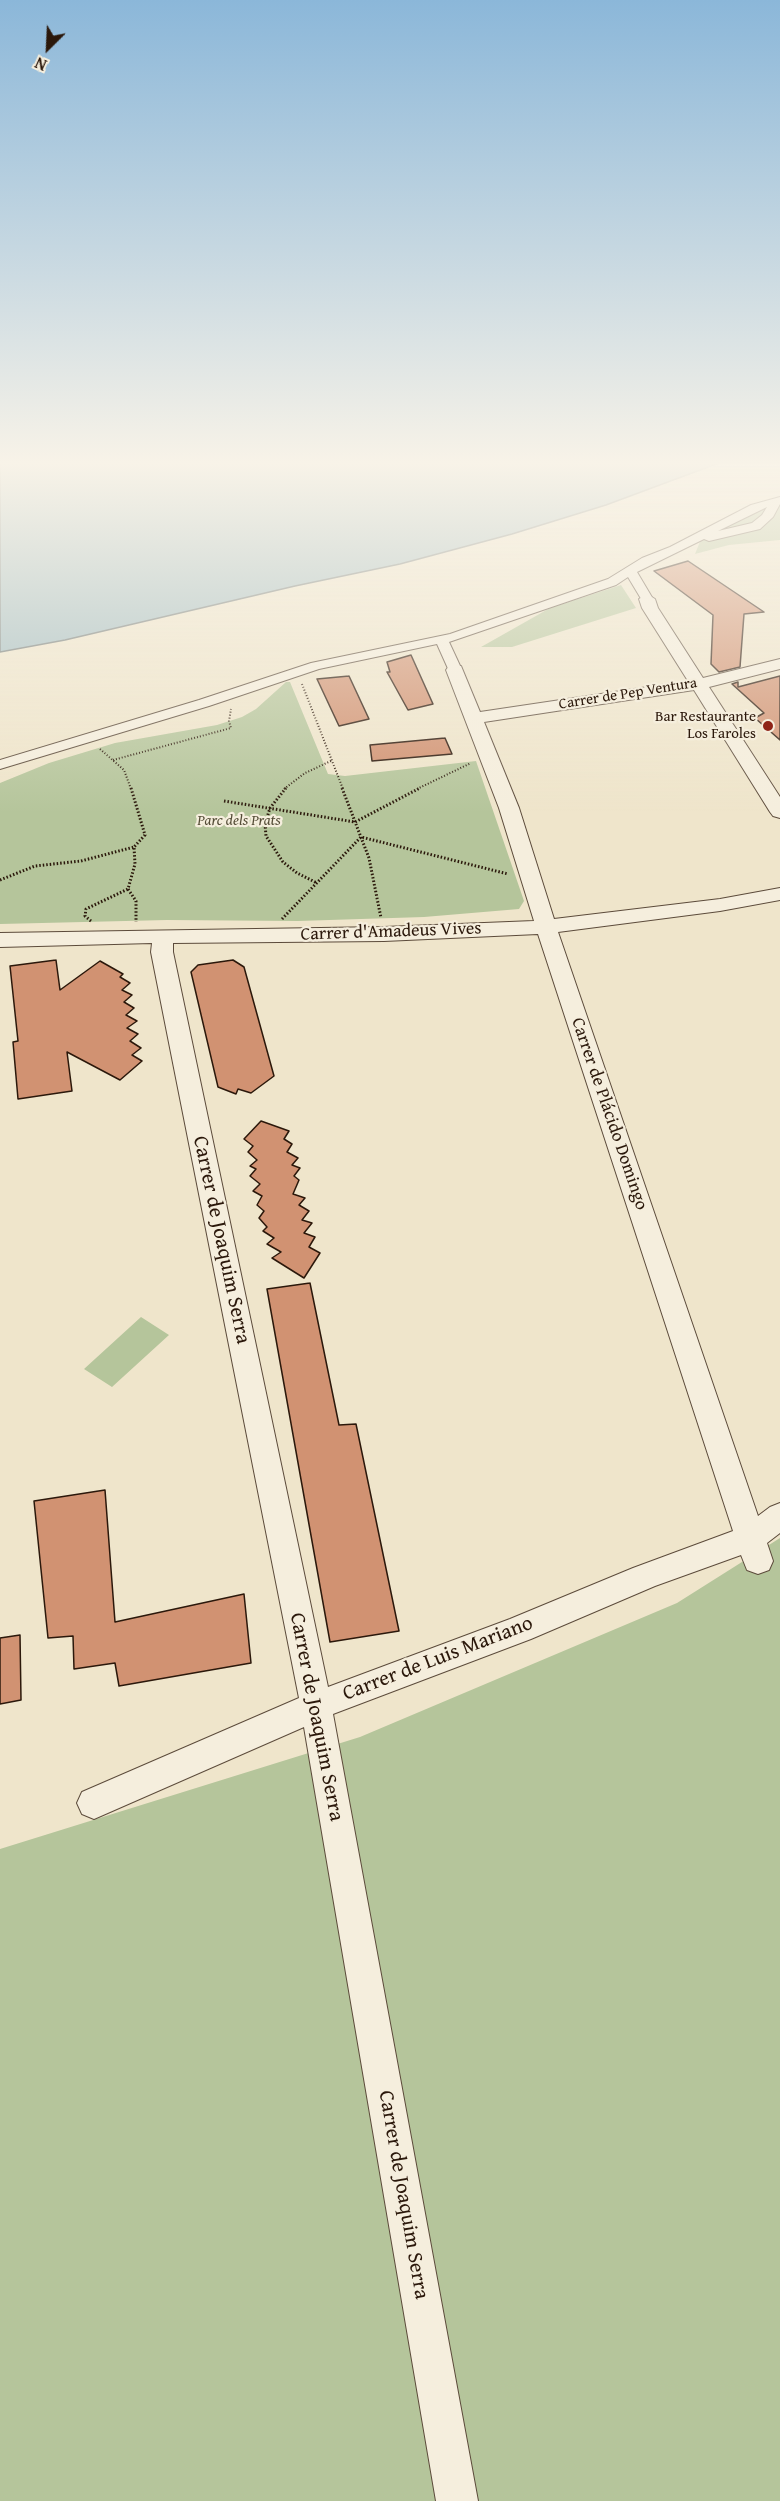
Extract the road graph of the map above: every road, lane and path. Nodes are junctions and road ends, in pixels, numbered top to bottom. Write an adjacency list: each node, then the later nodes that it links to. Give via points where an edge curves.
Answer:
1 (616, 580): 4 (street)
2 (636, 580): 3 (street)
3 (647, 599): 8 (street)
4 (441, 639): 6 (street); 7 (street)
5 (780, 664): 8 (street, Carrer de Pep Ventura)
6 (455, 670): 10 (street, Carrer de Plácido Domingo)
7 (297, 673): 9 (street); 13 (path)
8 (698, 684): 10 (street, Carrer de Pep Ventura); 18 (street)
9 (234, 693): 11 (street); 12 (path, via 231,728)
10 (474, 718): 31 (street, Carrer de Plácido Domingo, via 509,808)
11 (88, 739): 12 (path); 15 (street)
12 (113, 760): 21 (path, via 124,770 140,813 145,835)
13 (331, 761): 17 (path, via 291,783); 19 (path)
14 (480, 761): 19 (path, via 464,765)
15 (0, 765)
16 (224, 801): 17 (path)
17 (270, 808): 19 (path); 24 (path, via 265,824 273,849 297,873)
18 (780, 812)
19 (355, 822): 20 (path)
20 (361, 837): 22 (path); 24 (path); 27 (path)
21 (134, 847): 23 (path, via 81,861 35,866); 25 (path, via 135,864)
22 (509, 874)
23 (0, 880)
24 (317, 883): 30 (path)
25 (128, 889): 28 (path, via 86,909 85,916); 29 (path, via 136,901)
26 (780, 894): 31 (street, Carrer d'Amadeus Vives)
27 (382, 922)
28 (95, 923)
29 (136, 923)
30 (279, 924)
31 (546, 927): 32 (street, Carrer d'Amadeus Vives, via 384,934); 35 (street, Carrer de Plácido Domingo)
32 (163, 936): 33 (street, Carrer d'Amadeus Vives); 36 (street, Carrer de Joaquim Serra, via 162,951)
33 (0, 940)
34 (780, 1516): 35 (street, Carrer de Luis Mariano)
35 (755, 1550): 36 (street, Carrer de Luis Mariano, via 644,1577 510,1633)
36 (316, 1706): 37 (street, Carrer de Luis Mariano); 38 (street, Carrer de Joaquim Serra)
37 (94, 1803)
38 (457, 2501)

